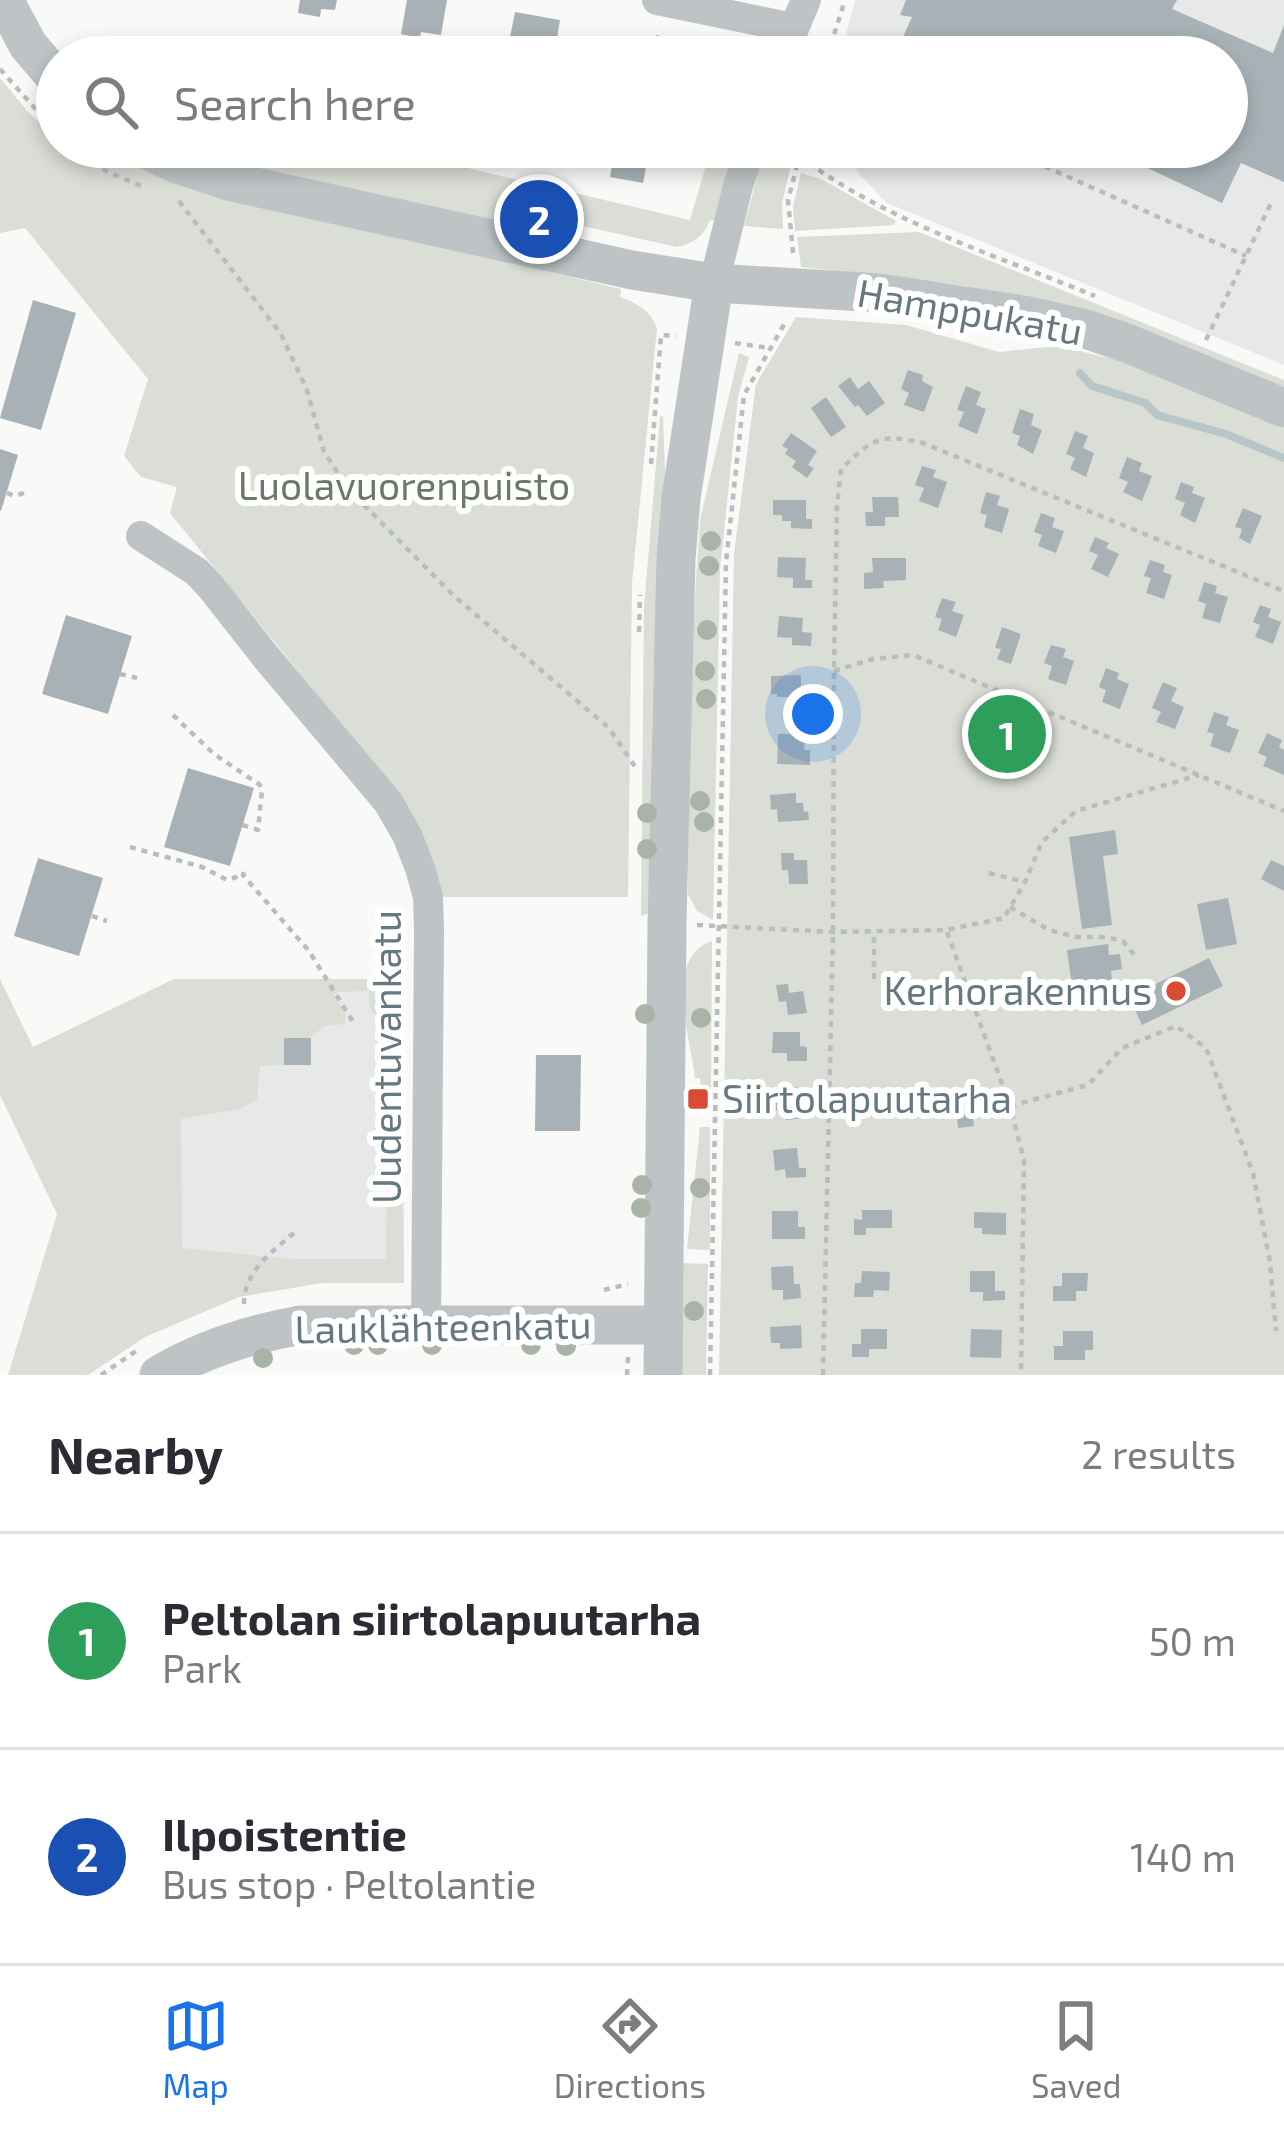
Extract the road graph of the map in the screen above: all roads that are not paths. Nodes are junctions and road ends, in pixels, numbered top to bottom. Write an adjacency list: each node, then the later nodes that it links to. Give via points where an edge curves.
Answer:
1 (4, 0): 4 (street)
2 (657, 0): 3 (street)
3 (794, 28)
4 (36, 54)
5 (189, 168): 7 (street, Hamppukatu)
6 (744, 168): 7 (street)
7 (714, 283): 8 (street, Hamppukatu, via 880,293 1029,316 1129,344); 11 (street, via 676,559)
8 (1284, 408)
9 (141, 536): 10 (street, Uudentuvankatu, via 212,587 388,802 420,868 430,931)
10 (426, 1325): 11 (street, Lauklähteenkatu); 13 (street, Lauklähteenkatu, via 260,1332)
11 (664, 1325): 12 (street)
12 (645, 1368)
13 (159, 1375)

